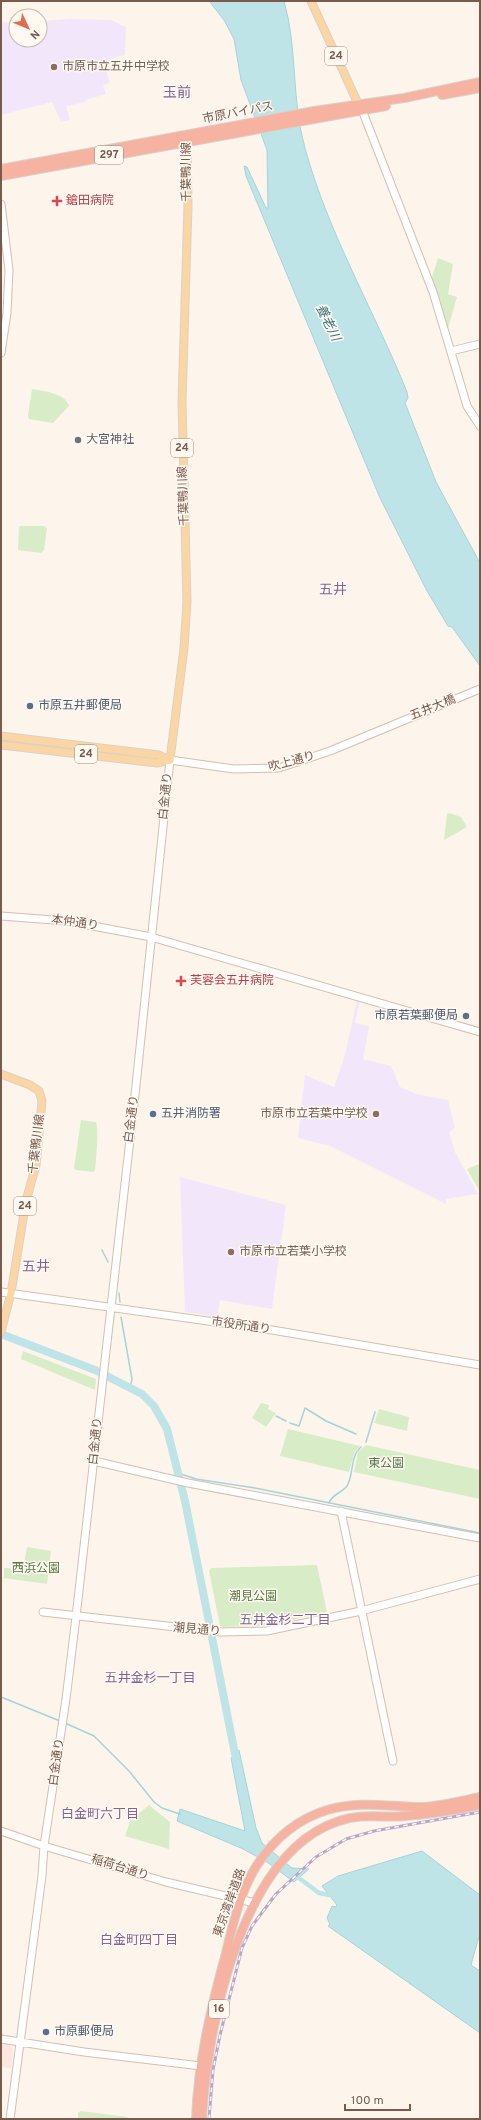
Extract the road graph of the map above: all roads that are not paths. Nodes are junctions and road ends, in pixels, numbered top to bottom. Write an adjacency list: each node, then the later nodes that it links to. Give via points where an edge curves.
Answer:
1 (311, 1): 4 (main road, 24)
2 (480, 82): 4 (highway, 市原バイパス / 297)
3 (480, 88): 4 (highway, 市原バイパス / 297)
4 (361, 107): 5 (highway, 市原バイパス / 297); 10 (street, via 433,292)
5 (187, 138): 6 (highway, 市原バイパス / 297); 7 (highway, 市原バイパス / 297); 17 (main road, 千葉鴨川線 / 24, via 188,206 182,402 187,602)
6 (1, 169)
7 (1, 176)
8 (1, 204): 11 (street, via 10,270)
9 (480, 344): 10 (street)
10 (451, 351): 12 (street, via 467,406)
11 (1, 353)
12 (480, 426)
13 (480, 689): 14 (street, 五井大橋)
14 (386, 727): 17 (street, 吹上通り, via 306,759 268,769 234,770)
15 (1, 736): 17 (main road, 吹上通り / 24, via 159,755)
16 (1, 745): 17 (main road, 吹上通り / 24, via 157,763)
17 (170, 760): 19 (street, 白金通り)
18 (1, 916): 19 (street, 本仲通り, via 67,921)
19 (149, 936): 20 (street, 本仲通り); 24 (street, 白金通り, via 135,1095)
20 (480, 1032)
21 (1, 1074): 23 (main road, 千葉鴨川線 / 24, via 35,1088 39,1091 42,1101 36,1165 26,1200)
22 (1, 1292): 23 (street, 市役所通り)
23 (11, 1294): 24 (street, 市役所通り); 25 (main road, 千葉鴨川線 / 24)
24 (111, 1308): 26 (street, 市役所通り, via 272,1330); 27 (street, 白金通り)
25 (1, 1332)
26 (480, 1365)
27 (94, 1461): 28 (street, via 188,1483); 33 (street, 白金通り)
28 (341, 1511): 29 (street); 31 (street)
29 (480, 1538)
30 (480, 1579): 31 (street, 潮見通り)
31 (361, 1611): 33 (street, 潮見通り, via 284,1629 248,1632 200,1631); 34 (street)
32 (43, 1612): 33 (street, 潮見通り)
33 (76, 1616): 38 (street, 白金通り, via 64,1718)
34 (392, 1761)
35 (480, 1797): 39 (highway, 東京湾岸道路 / 16, via 430,1806 363,1804 338,1808 306,1819 292,1827 273,1844 255,1869)
36 (480, 1805): 40 (highway, 東京湾岸道路 / 16, via 447,1812 340,1820 309,1835 287,1856)
37 (1, 1830): 38 (street, 稲荷台通り)
38 (44, 1846): 39 (street, 稲荷台通り, via 166,1882); 42 (street, 白金通り)
39 (241, 1900): 40 (street, 稲荷台通り); 43 (highway, 東京湾岸道路 / 16, via 221,1971)
40 (255, 1903): 46 (highway, 東京湾岸道路 / 16, via 240,1930 228,1972 209,2054)
41 (1, 2039): 42 (street)
42 (21, 2042): 43 (street); 44 (street, 白金通り)
43 (201, 2066): 45 (highway, 東京湾岸道路 / 16)
44 (10, 2119)
45 (196, 2119)
46 (202, 2119)

